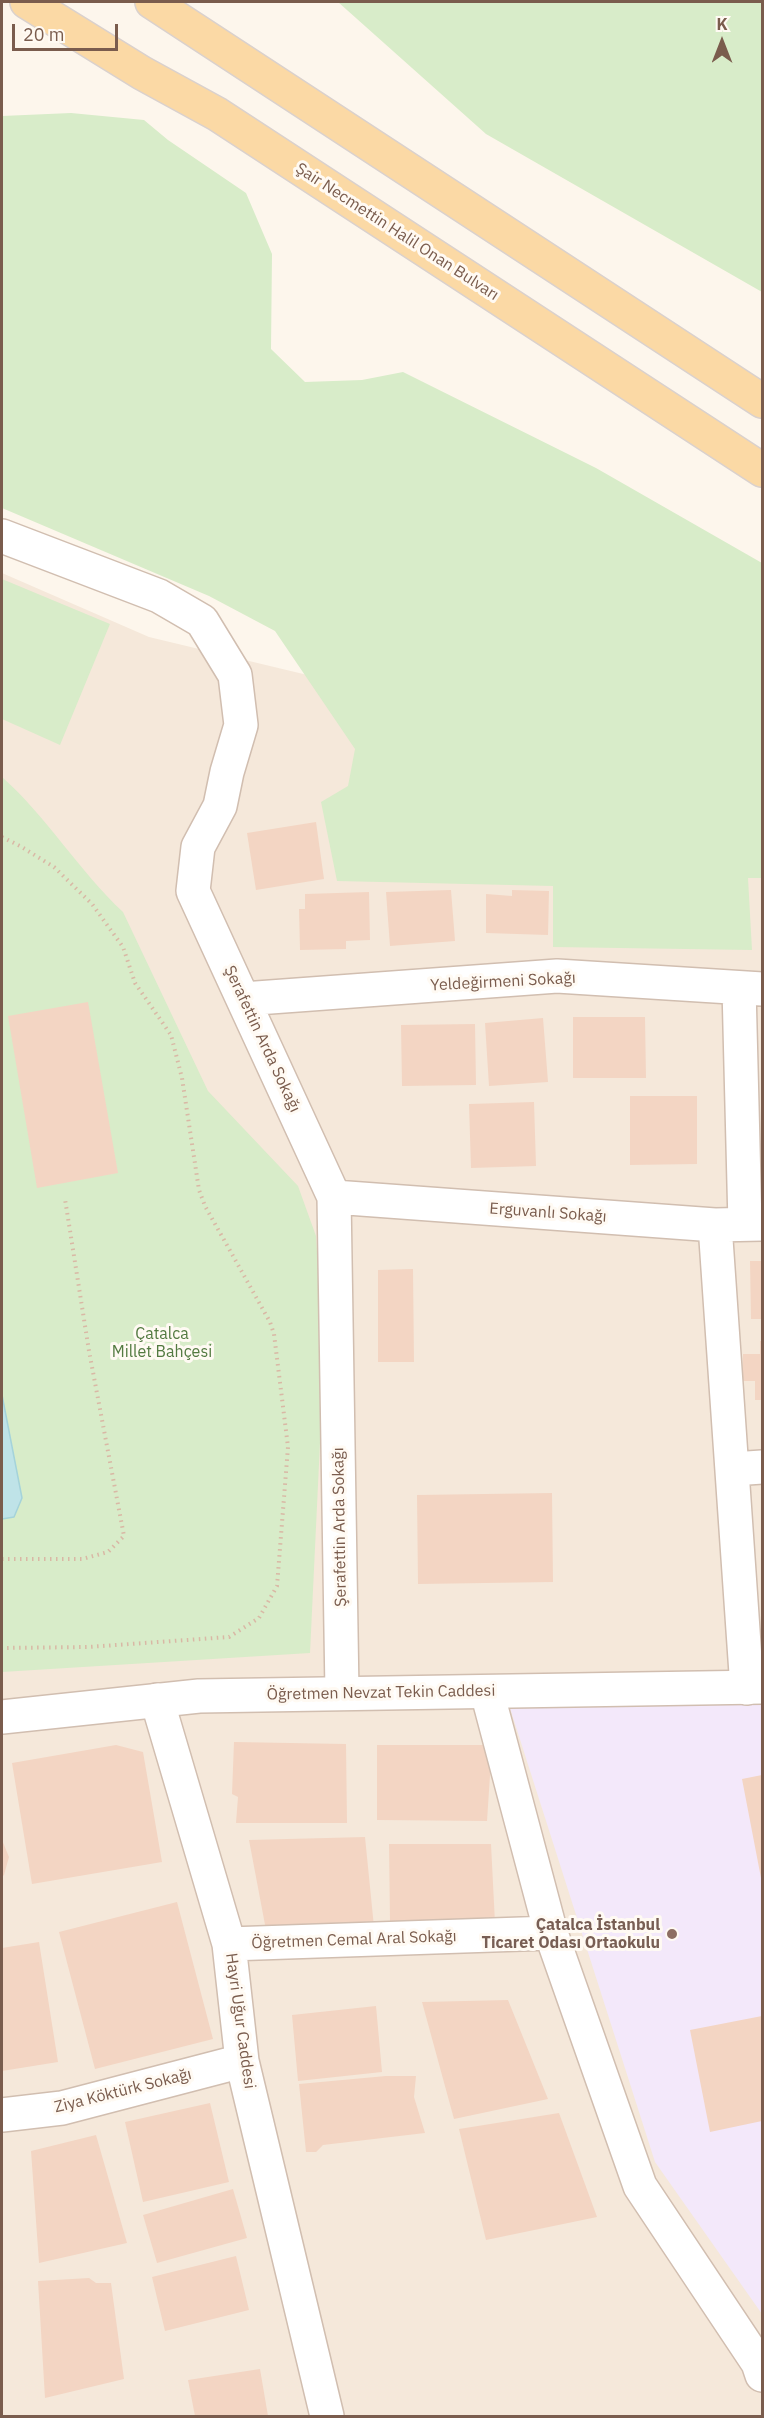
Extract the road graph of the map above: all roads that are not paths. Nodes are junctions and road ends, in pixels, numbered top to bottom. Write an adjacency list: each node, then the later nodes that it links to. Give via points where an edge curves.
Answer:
1 (27, 2): 4 (main road, Şair Necmettin Halil Onan Bulvarı, via 227,120)
2 (152, 2): 3 (main road)
3 (762, 401)
4 (762, 470)
5 (2, 536): 7 (street, Şerafettin Arda Sokağı, via 159,596 202,621 235,675 242,724 220,806 198,847 194,891)
6 (751, 989): 7 (street, Yeldeğirmeni Sokağı, via 556,976); 9 (street)
7 (243, 999): 8 (street, Şerafettin Arda Sokağı)
8 (334, 1197): 9 (street, Erguvanlı Sokağı); 13 (street, Şerafettin Arda Sokağı)
9 (741, 1225): 10 (street)
10 (748, 1468): 11 (street)
11 (755, 1687): 12 (street, Öğretmen Nevzat Tekin Caddesi)
12 (487, 1692): 13 (street, Öğretmen Nevzat Tekin Caddesi); 16 (street)
13 (342, 1694): 14 (street, Öğretmen Nevzat Tekin Caddesi)
14 (157, 1700): 15 (street, Öğretmen Nevzat Tekin Caddesi); 17 (street, Hayri Uğur Caddesi)
15 (2, 1717)
16 (551, 1933): 17 (street, Öğretmen Cemal Aral Sokağı); 20 (street, via 640,2186)
17 (229, 1944): 18 (street, Hayri Uğur Caddesi)
18 (242, 2061): 19 (street, Ziya Köktürk Sokağı, via 62,2108); 21 (street, Hayri Uğur Caddesi)
19 (2, 2115)
20 (761, 2366)
21 (327, 2416)

